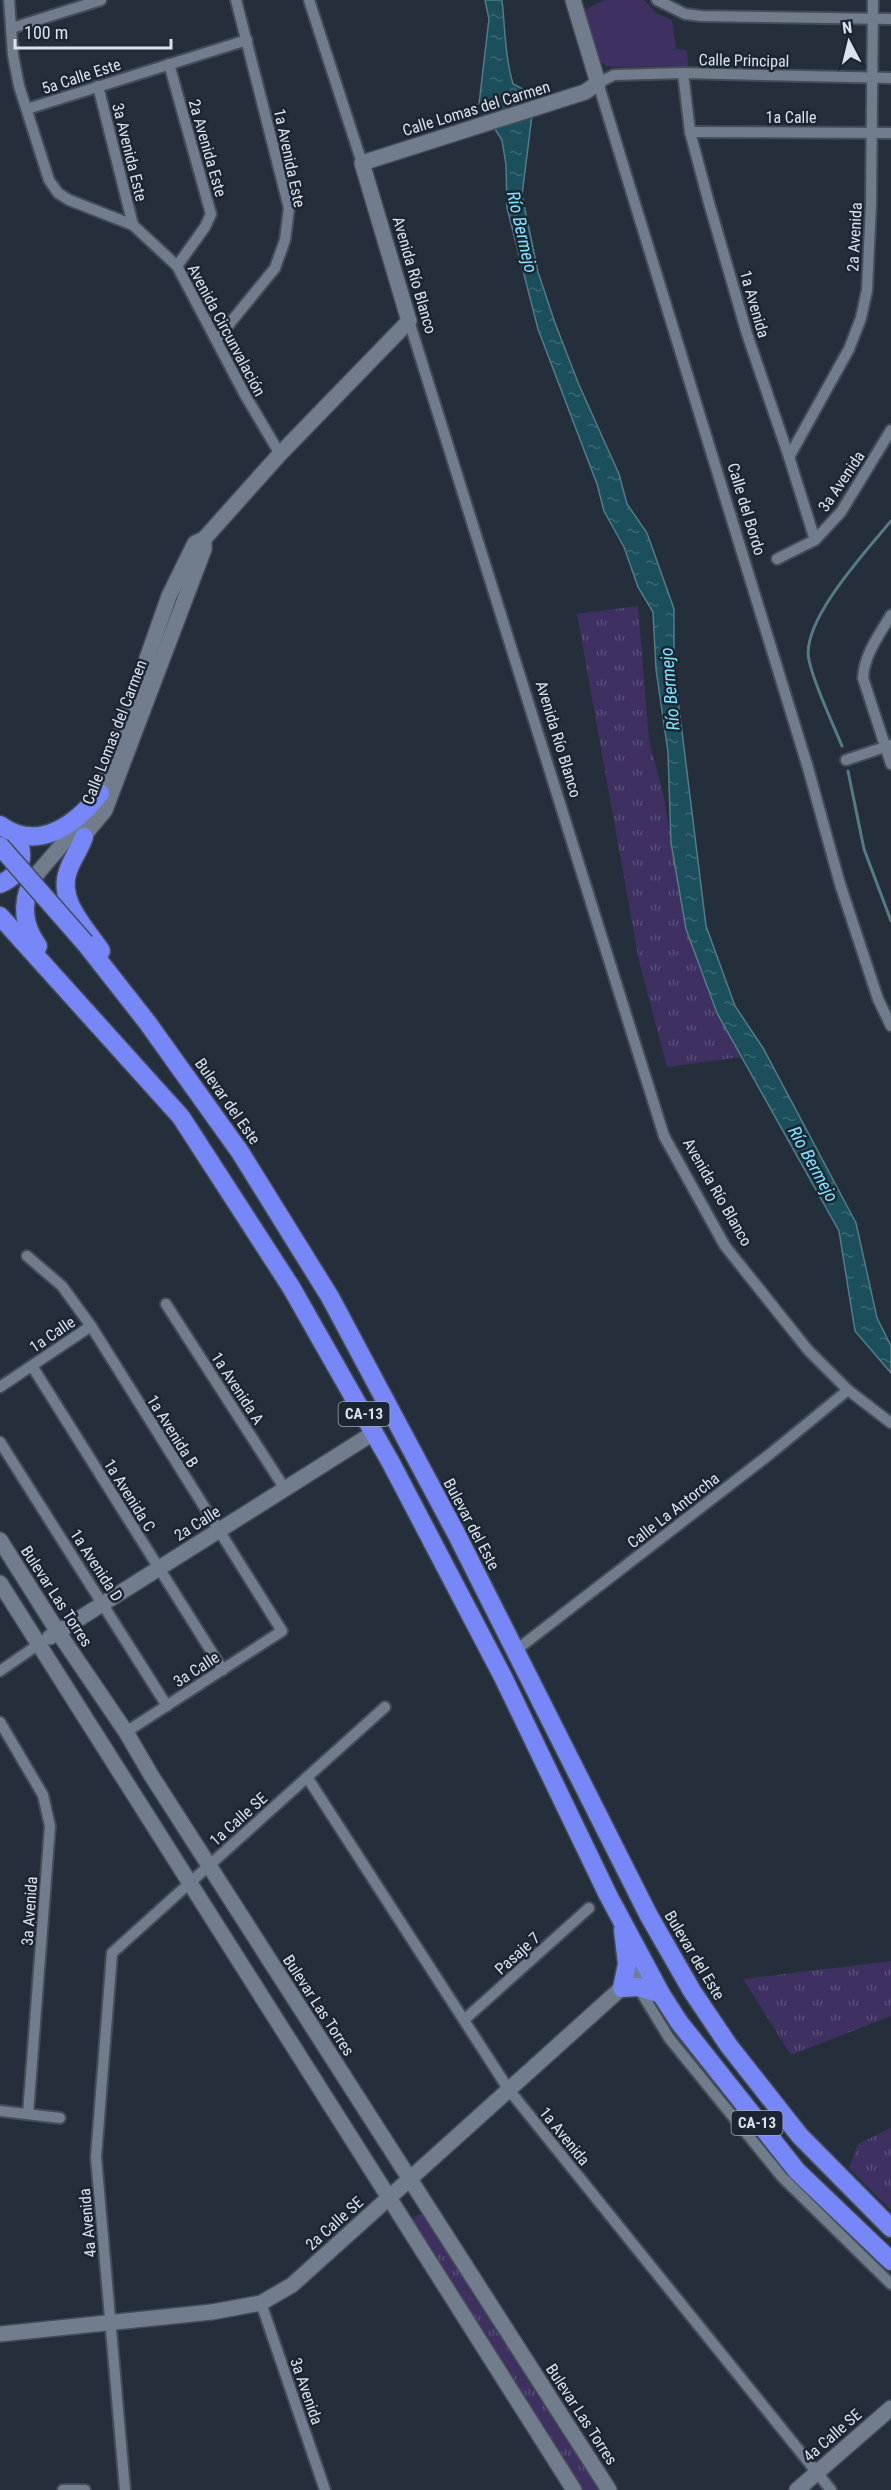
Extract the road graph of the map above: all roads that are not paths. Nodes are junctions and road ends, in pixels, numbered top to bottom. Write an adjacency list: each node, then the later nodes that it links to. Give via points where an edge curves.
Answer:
1 (9, 0): 10 (street, Avenida Circunvalación)
2 (101, 0): 10 (street)
3 (236, 0): 11 (street, 1a Avenida Este)
4 (309, 0): 22 (street, Avenida Río Blanco)
5 (573, 0): 16 (street, Calle del Bordo)
6 (657, 0): 8 (street, via 685,14 701,16)
7 (873, 0): 8 (street, 2a Avenida)
8 (873, 18): 9 (street); 14 (street, 2a Avenida)
9 (891, 19)
10 (12, 28): 18 (street, Avenida Circunvalación, via 13,55)
11 (247, 40): 12 (street, 5a Calle Este); 26 (street, 1a Avenida Este, via 289,208 285,240 275,268)
12 (169, 64): 17 (street, 5a Calle Este); 24 (street, 2a Avenida Este, via 211,214)
13 (682, 74): 14 (street, Calle Principal); 16 (street, Calle Principal, via 614,75); 19 (street, 1a Avenida)
14 (872, 78): 15 (street, Calle Principal); 20 (street, 2a Avenida)
15 (891, 78)
16 (598, 83): 22 (street, Calle Lomas del Carmen, via 585,92); 46 (street, Calle del Bordo, via 840,884 878,999)
17 (98, 86): 18 (street, 5a Calle Este); 23 (street, 3a Avenida Este)
18 (27, 109): 23 (street, Avenida Circunvalación, via 49,180 58,193)
19 (690, 132): 20 (street, 1a Calle); 29 (street, 1a Avenida, via 747,334)
20 (871, 133): 21 (street, 1a Calle); 29 (street, 2a Avenida, via 868,269 861,318 849,349)
21 (891, 133)
22 (362, 163): 25 (street, Avenida Río Blanco)
23 (133, 225): 24 (street, Avenida Circunvalación)
24 (177, 266): 26 (street, Avenida Circunvalación)
25 (409, 321): 28 (street, Calle Lomas del Carmen); 54 (street, Avenida Río Blanco, via 664,1136 725,1246 808,1350)
26 (217, 339): 28 (street, Avenida Circunvalación)
27 (891, 430): 31 (street, 3a Avenida, via 841,512)
28 (280, 454): 30 (street, Calle Lomas del Carmen)
29 (789, 457): 31 (street, 1a Avenida)
30 (204, 539): 37 (street, Calle Lomas del Carmen, via 195,543 169,596); 39 (street, Calle Lomas del Carmen, via 204,549 110,800)
31 (814, 540): 32 (street, 3a Avenida)
32 (777, 559)
33 (891, 615): 34 (street, via 868,654 863,678)
34 (888, 746): 35 (street); 36 (street)
35 (846, 760)
36 (891, 764)
37 (100, 793): 38 (highway, via 86,812 63,829 29,837); 41 (street, Calle Lomas del Carmen, via 96,806)
38 (7, 830): 42 (highway, via 21,846 21,862 14,875)
39 (84, 837): 41 (street, Calle Lomas del Carmen); 49 (highway, via 66,878 73,910 234,1131 303,1240)
40 (0, 846): 49 (highway, Bulevar del Este / CA-13, bridge, via 85,943 147,1022 240,1152)
41 (32, 884): 42 (highway); 47 (highway, via 24,907 33,939 128,1049)
42 (0, 885)
43 (0, 916): 45 (highway, CA-13)
44 (0, 932): 45 (street)
45 (20, 936): 47 (highway, CA-13)
46 (891, 1026)
47 (159, 1094): 56 (highway, CA-13, via 181,1117 264,1244)
48 (27, 1256): 51 (street, 1a Avenida B, via 62,1286)
49 (330, 1297): 67 (highway, Bulevar del Este / CA-13)
50 (166, 1304): 58 (street, 1a Avenida A)
51 (91, 1326): 52 (street, 1a Calle); 59 (street, 1a Avenida B)
52 (32, 1366): 53 (street, 1a Calle); 61 (street, 1a Avenida C)
53 (0, 1387)
54 (848, 1390): 55 (street, Avenida Río Blanco); 67 (street, Calle La Antorcha)
55 (891, 1423)
56 (375, 1432): 58 (street, 2a Calle); 78 (highway, CA-13, via 503,1677)
57 (0, 1442): 63 (street, 1a Avenida D)
58 (285, 1489): 59 (street, 2a Calle)
59 (218, 1531): 61 (street, 2a Calle); 64 (street, 1a Avenida B)
60 (0, 1540): 65 (street, Bulevar Las Torres)
61 (159, 1568): 63 (street, 2a Calle); 68 (street, 1a Avenida C)
62 (0, 1583): 66 (street)
63 (104, 1603): 65 (street, 2a Calle); 70 (street, 1a Avenida D)
64 (282, 1631): 68 (street, 3a Calle)
65 (58, 1632): 66 (street, 2a Calle); 73 (street, Bulevar Las Torres)
66 (39, 1644): 69 (street); 76 (street)
67 (515, 1651): 90 (highway, Bulevar del Este / CA-13, via 649,1916 692,1991 729,2046 800,2136)
68 (223, 1670): 70 (street, 3a Calle)
69 (0, 1671)
70 (167, 1706): 73 (street, 3a Calle)
71 (385, 1707): 74 (street, 1a Calle SE)
72 (0, 1722): 86 (street, 3a Avenida, via 43,1795 50,1826)
73 (126, 1732): 75 (street, Bulevar Las Torres)
74 (307, 1778): 75 (street, 1a Calle SE); 83 (street, 1a Avenida)
75 (208, 1866): 76 (street, 1a Calle SE); 88 (street, Bulevar Las Torres)
76 (189, 1883): 79 (street, 1a Calle SE); 89 (street)
77 (589, 1908): 83 (street, Pasaje 7)
78 (622, 1920): 80 (highway, CA-13); 81 (highway)
79 (112, 1953): 94 (street, 4a Avenida, via 96,2157)
80 (646, 1966): 81 (street, 2a Calle SE); 82 (highway, CA-13)
81 (630, 1987): 82 (highway); 84 (street, 2a Calle SE); 92 (street, via 782,2177)
82 (661, 1994): 91 (highway, CA-13, via 796,2171)
83 (464, 2020): 84 (street, 1a Avenida)
84 (509, 2090): 88 (street, 2a Calle SE); 97 (street, 1a Avenida)
85 (0, 2111): 86 (street)
86 (28, 2114): 87 (street)
87 (60, 2118)
88 (409, 2179): 89 (street, 2a Calle SE); 103 (street, Bulevar Las Torres)
89 (389, 2198): 93 (street, 2a Calle SE, via 292,2285); 102 (street)
90 (891, 2228)
91 (891, 2261)
92 (891, 2284)
93 (261, 2303): 94 (street, 2a Calle SE); 101 (street, 3a Avenida)
94 (111, 2324): 95 (street, 2a Calle SE); 100 (street, 4a Avenida)
95 (0, 2334)
96 (891, 2408): 97 (street, 4a Calle SE)
97 (817, 2472): 104 (street, 4a Calle SE); 105 (street, 1a Avenida)
98 (85, 2489): 99 (street)
99 (63, 2490)
100 (125, 2490)
101 (325, 2490)
102 (574, 2490)
103 (609, 2490)
104 (797, 2490)
105 (831, 2490)

